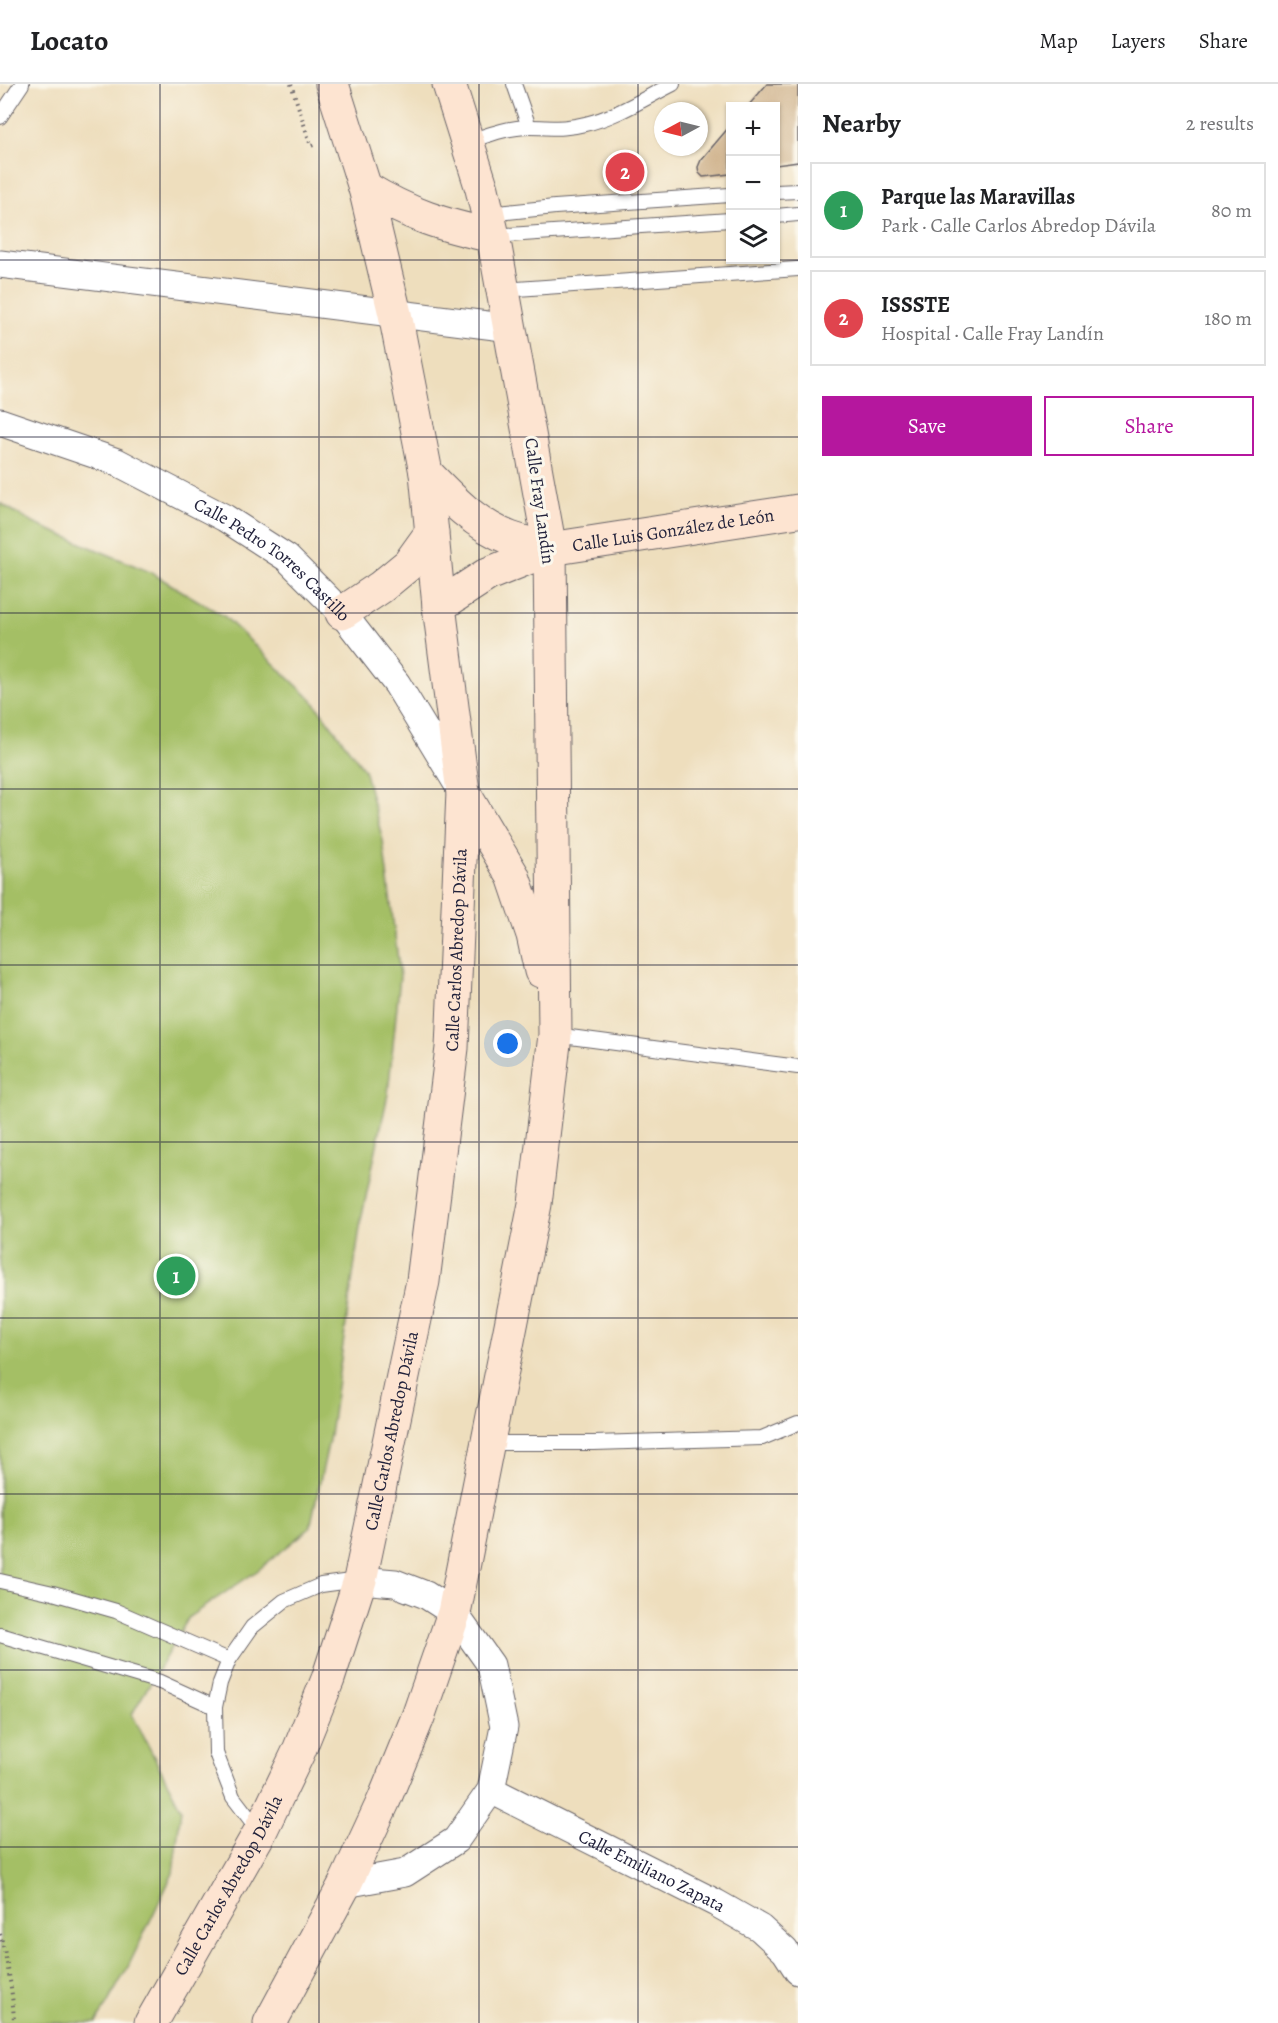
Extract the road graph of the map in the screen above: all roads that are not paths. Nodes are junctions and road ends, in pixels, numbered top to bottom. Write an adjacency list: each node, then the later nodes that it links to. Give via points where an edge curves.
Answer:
1 (22, 84): 6 (lane)
2 (332, 84): 9 (main road)
3 (449, 84): 8 (main road, Calle Fray Landín)
4 (514, 84): 7 (lane)
5 (673, 84): 7 (lane, via 587,124 559,129)
6 (0, 117)
7 (529, 127): 8 (lane)
8 (467, 142): 16 (main road, Calle Fray Landín)
9 (365, 188): 16 (main road, via 397,207 443,225); 20 (main road)
10 (798, 191): 11 (lane)
11 (780, 192)
12 (726, 195): 16 (lane, via 555,207)
13 (798, 214): 14 (lane)
14 (780, 216)
15 (726, 220): 16 (lane)
16 (491, 225): 19 (main road, Calle Fray Landín)
17 (0, 264): 20 (street)
18 (798, 269): 19 (lane)
19 (503, 290): 21 (main road, Calle Fray Landín)
20 (395, 314): 21 (street); 23 (main road)
21 (511, 328): 26 (main road, Calle Fray Landín)
22 (0, 423): 28 (street, Calle Pedro Torres Castillo, via 117,462 225,518 287,558)
23 (426, 473): 25 (main road); 26 (main road, via 458,506 485,525 510,538)
24 (798, 511): 26 (main road, Calle Luis González de León)
25 (432, 532): 27 (main road); 28 (main road, via 409,564)
26 (550, 549): 27 (main road, via 488,574); 30 (main road, Calle Fray Landín)
27 (439, 606): 29 (main road)
28 (342, 613): 29 (street, Calle Pedro Torres Castillo, via 398,684)
29 (463, 792): 30 (main road, via 513,876 533,935); 34 (main road, Calle Carlos Abredop Dávila, via 453,1048 423,1281)
30 (555, 1035): 31 (lane); 33 (main road, via 535,1204)
31 (798, 1067)
32 (798, 1423): 33 (lane, via 762,1438)
33 (488, 1443): 36 (main road)
34 (360, 1580): 36 (street, via 395,1583 426,1595); 38 (lane, via 321,1585 284,1601 252,1627); 41 (main road, Calle Carlos Abredop Dávila, via 323,1690)
35 (0, 1581): 38 (lane, via 116,1611)
36 (454, 1613): 40 (street, via 491,1665 504,1727); 42 (main road, via 418,1717)
37 (0, 1635): 39 (lane, via 160,1682)
38 (229, 1660): 39 (lane)
39 (215, 1707): 41 (lane, via 216,1753 233,1797)
40 (491, 1790): 42 (street, via 456,1840 405,1873); 43 (street, Calle Emiliano Zapata, via 751,1923 785,1951)
41 (260, 1832): 44 (main road, Calle Carlos Abredop Dávila)
42 (345, 1884): 45 (main road)
43 (798, 1971)
44 (151, 2023)
45 (270, 2023)

